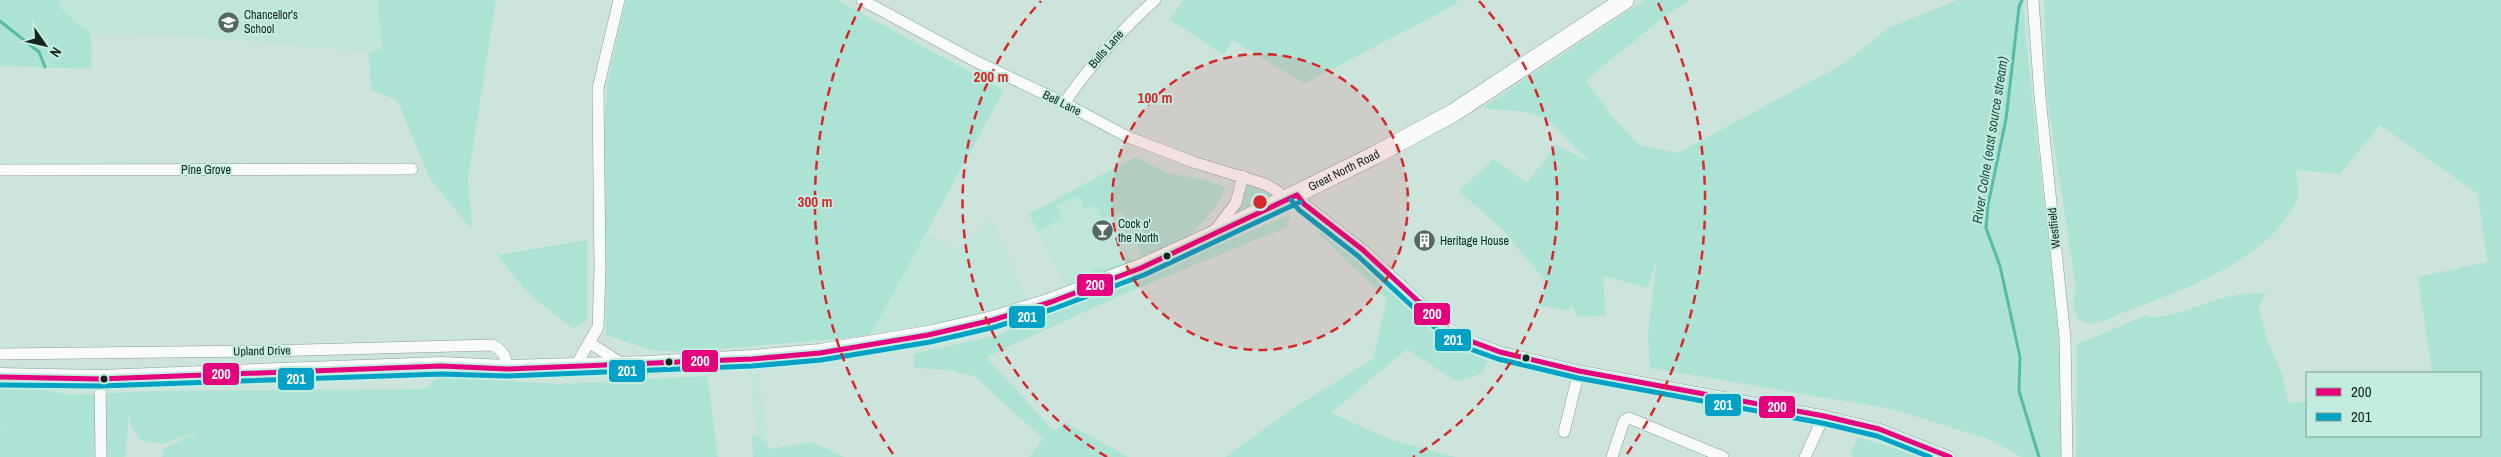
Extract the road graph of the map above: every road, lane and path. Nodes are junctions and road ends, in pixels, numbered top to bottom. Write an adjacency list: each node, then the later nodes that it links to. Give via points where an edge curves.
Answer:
1 (619, 0): 12 (street, via 598,88 598,327)
2 (862, 0): 6 (street, Bell Lane, via 975,61)
3 (1155, 0): 6 (street, Bulls Lane, via 1124,28)
4 (1625, 0): 10 (main road, Great North Road, via 1452,113)
5 (2033, 0): 27 (street, Westfield, via 2065,338)
6 (1064, 102): 9 (street, Bell Lane, via 1159,150)
7 (412, 169): 8 (street, Pine Grove)
8 (0, 170)
9 (1243, 176): 10 (street, Bell Lane); 11 (street, via 1236,203)
10 (1291, 198): 11 (main road, Great North Road); 17 (street, Bell Lane, via 1304,204 1364,250 1448,328 1500,352)
11 (1209, 237): 14 (main road, Great North Road, via 1141,268 1051,302 928,335 820,353 752,360)
12 (590, 342): 14 (street); 15 (street)
13 (0, 354): 16 (street, Upland Drive, via 492,345 506,356)
14 (624, 365): 15 (main road, Great North Road)
15 (575, 367): 16 (main road, Great North Road)
16 (507, 369): 19 (main road, Great North Road, via 441,366)
17 (1579, 371): 20 (street, Bell Lane); 21 (street)
18 (0, 377): 19 (main road, Great North Road)
19 (100, 379): 22 (street)
20 (1824, 416): 25 (street); 26 (street, Bell Lane, via 1880,429)
21 (1564, 432)
22 (101, 457)
23 (1612, 457): 24 (street, via 1624,421 1629,418)
24 (1723, 457)
25 (1805, 457)
26 (1950, 457)
27 (2067, 457)

